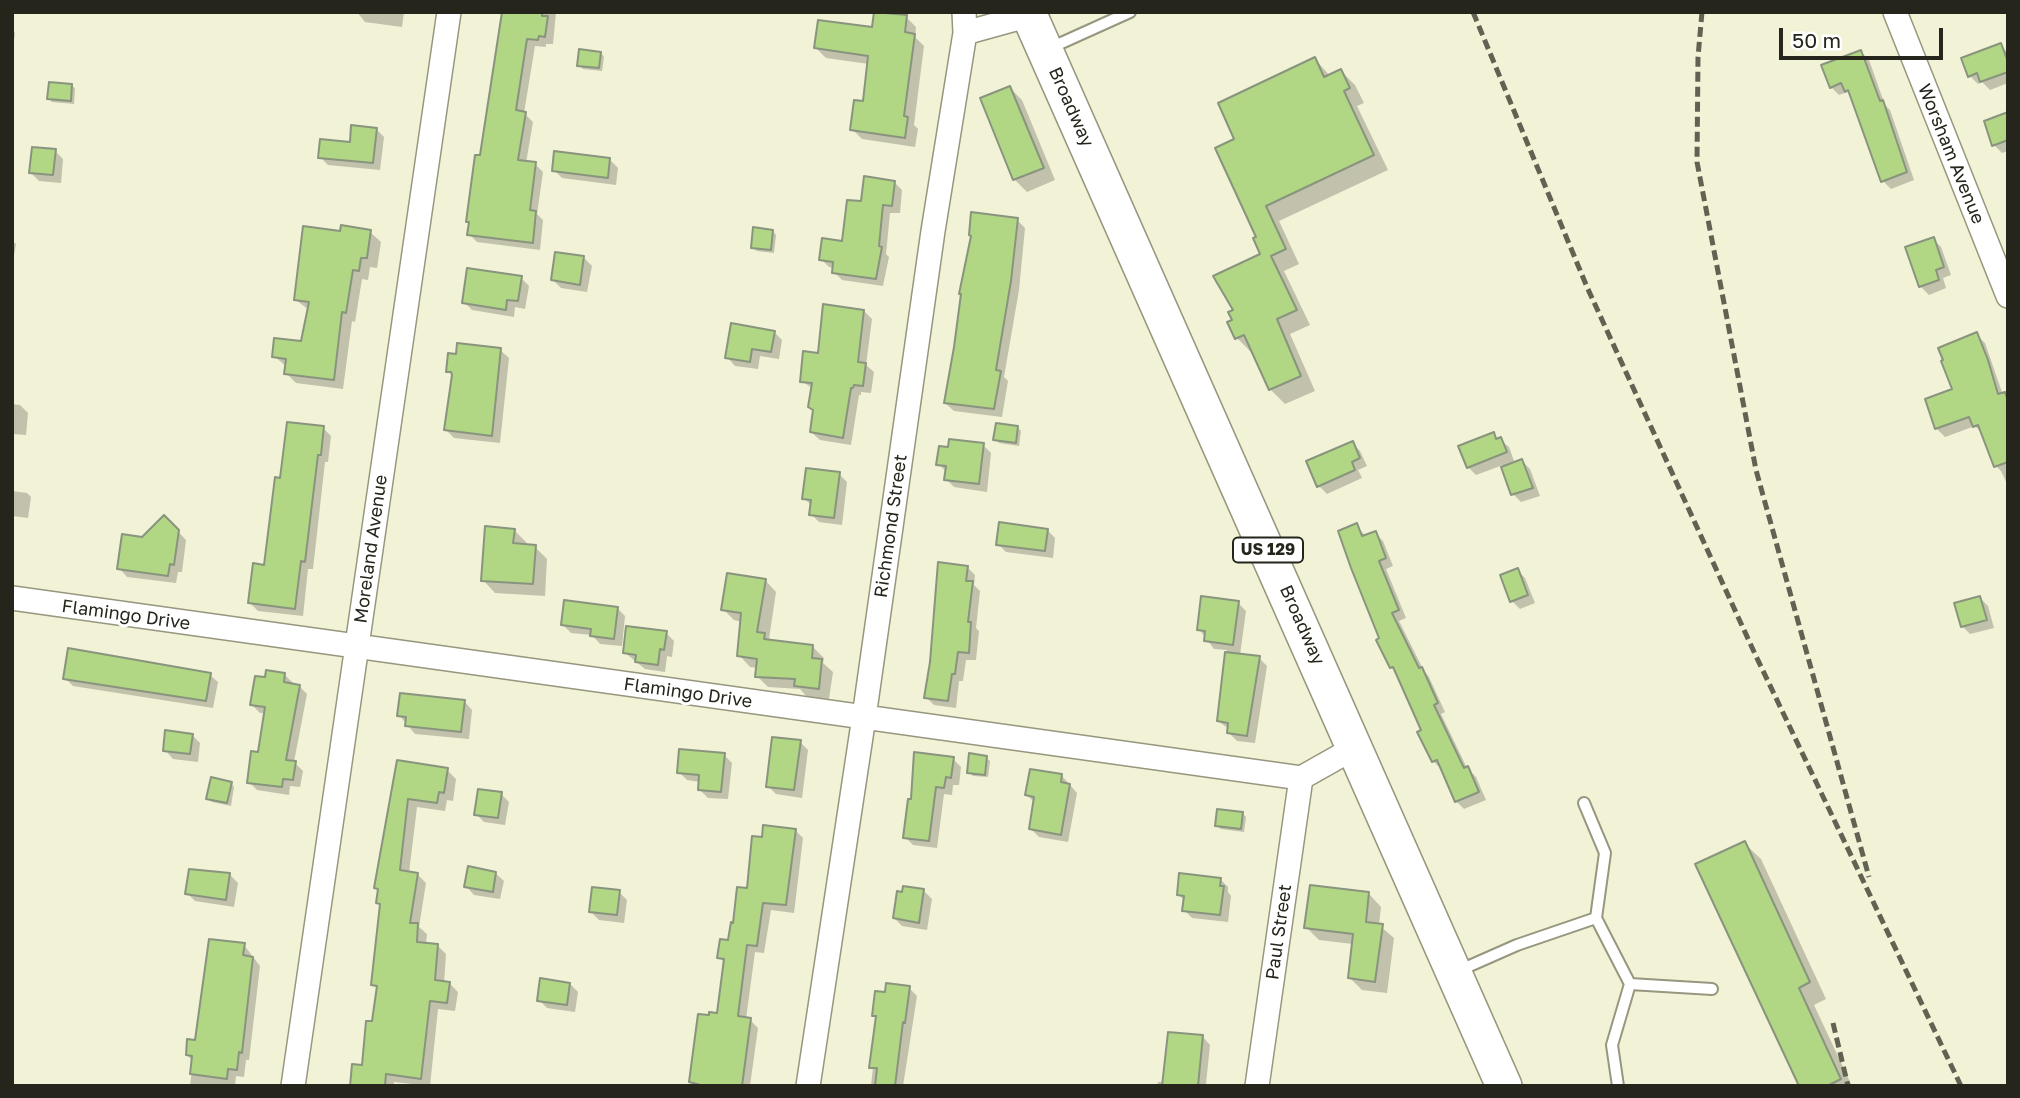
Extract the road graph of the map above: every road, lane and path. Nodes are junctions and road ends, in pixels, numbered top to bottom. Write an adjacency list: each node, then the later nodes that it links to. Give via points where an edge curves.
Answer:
1 (449, 12): 9 (street, Moreland Avenue)
2 (1130, 12): 6 (lane)
3 (1895, 12): 7 (street, Worsham Avenue)
4 (1029, 14): 5 (street, Richmond Street); 6 (main road, Broadway / US 129)
5 (964, 22): 10 (street, Richmond Street)
6 (1045, 50): 11 (main road, Broadway / US 129)
7 (2008, 296)
8 (12, 598): 9 (street, Flamingo Drive)
9 (356, 648): 10 (street, Flamingo Drive); 18 (street, Moreland Avenue)
10 (864, 717): 12 (street, Flamingo Drive); 19 (street, Richmond Street)
11 (1356, 747): 12 (street); 15 (main road, Broadway / US 129)
12 (1301, 778): 20 (street, Paul Street)
13 (1584, 803): 14 (lane, via 1605,853)
14 (1595, 918): 15 (lane); 16 (lane)
15 (1455, 972): 21 (main road, Broadway / US 129)
16 (1630, 984): 17 (lane); 22 (lane, via 1612,1045)
17 (1712, 989)
18 (293, 1086)
19 (808, 1086)
20 (1257, 1086)
21 (1504, 1086)
22 (1618, 1086)

